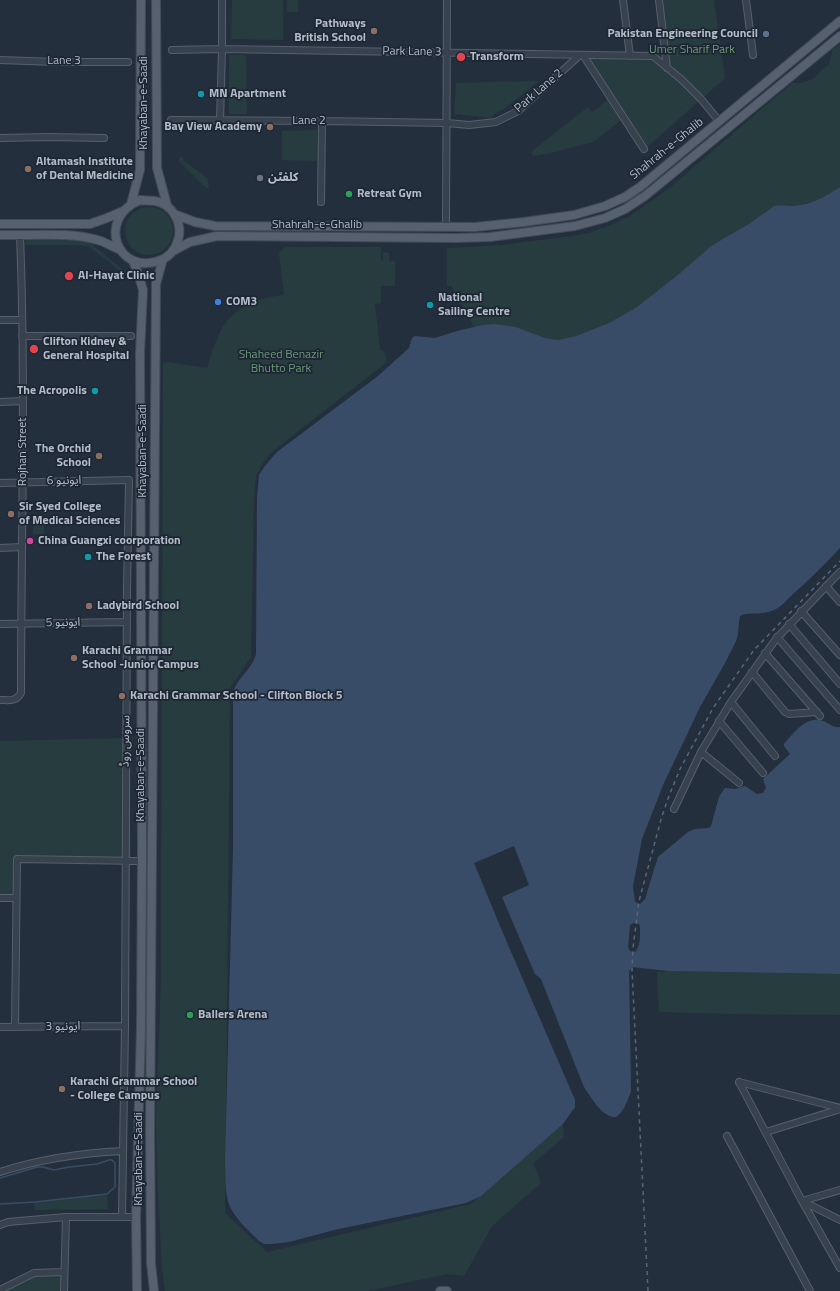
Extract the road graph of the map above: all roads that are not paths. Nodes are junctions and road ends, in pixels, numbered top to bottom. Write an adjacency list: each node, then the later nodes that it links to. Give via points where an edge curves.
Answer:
1 (141, 0): 28 (main road, Khayaban-e-Saadi, via 140,170)
2 (156, 0): 29 (main road, Khayaban-e-Saadi, via 156,168)
3 (222, 0): 10 (street)
4 (447, 0): 12 (street)
5 (623, 0): 15 (street)
6 (659, 0): 18 (street)
7 (746, 0): 14 (street)
8 (840, 21): 22 (main road, Shahrah-e-Ghalib)
9 (840, 36): 38 (main road, Shahrah-e-Ghalib, via 645,196 625,209 605,218 575,226)
10 (222, 49): 11 (street, Park Lane 3); 12 (street, Park Lane 3); 20 (street)
11 (172, 50)
12 (447, 53): 13 (street, Park Lane 3); 23 (street)
13 (582, 55): 15 (street, Park Lane 3); 23 (street, Park Lane 2, via 518,111 496,122 469,125); 26 (street)
14 (753, 55)
15 (630, 56): 18 (street, Park Lane 3, via 653,56)
16 (0, 60): 17 (street, Lane 3)
17 (128, 62)
18 (667, 68): 22 (street, Park Lane 3, via 701,99)
19 (171, 120): 20 (street, Lane 2)
20 (220, 121): 21 (street, Lane 2)
21 (322, 121): 23 (street, Lane 2); 27 (street)
22 (719, 121): 33 (main road, Shahrah-e-Ghalib, via 640,187 605,206 574,215)
23 (447, 123): 34 (street)
24 (0, 138): 25 (street)
25 (104, 138)
26 (644, 149)
27 (321, 202)
28 (132, 204): 29 (main road, via 140,200); 30 (main road)
29 (167, 205): 31 (main road, via 172,208)
30 (124, 210): 32 (main road, via 90,224); 40 (main road, via 115,231)
31 (174, 214): 34 (main road, Shahrah-e-Ghalib, via 215,226); 41 (main road, via 178,221 179,235)
32 (0, 224)
33 (477, 226): 35 (main road, Shahrah-e-Ghalib); 38 (main road, via 474,234)
34 (446, 227): 35 (main road, Shahrah-e-Ghalib)
35 (463, 227): 39 (main road, via 467,232)
36 (0, 235): 37 (main road)
37 (20, 236): 40 (main road, via 76,236 100,241); 45 (street, Rojhan Street)
38 (477, 237): 39 (main road, Shahrah-e-Ghalib)
39 (465, 238): 41 (main road, Shahrah-e-Ghalib, via 217,236 190,242)
40 (121, 250): 43 (main road)
41 (173, 251): 42 (main road)
42 (163, 260): 43 (main road, via 152,263); 96 (main road, Khayaban-e-Saadi, via 156,284)
43 (133, 261): 78 (main road, Khayaban-e-Saadi, via 143,290 140,353)
44 (0, 320): 45 (street)
45 (22, 320): 46 (street, Rojhan Street)
46 (22, 336): 47 (street); 48 (street, Rojhan Street)
47 (131, 336)
48 (22, 401): 49 (street); 51 (street, Rojhan Street)
49 (0, 402)
50 (129, 480): 51 (street, ایونیو 6); 59 (street, سروس روڈ)
51 (23, 482): 52 (street, ایونیو 6); 53 (street, Rojhan Street)
52 (0, 483)
53 (22, 547): 54 (street); 61 (street, Rojhan Street)
54 (0, 548)
55 (840, 572): 56 (street)
56 (826, 586): 57 (street); 58 (street)
57 (840, 602)
58 (801, 611): 62 (street); 65 (street)
59 (126, 622): 61 (street, ایونیو 5); 77 (street, سروس روڈ)
60 (0, 624): 61 (street, ایونیو 5)
61 (21, 624): 68 (street, Rojhan Street, via 21,693 13,700)
62 (789, 624): 63 (street); 67 (street)
63 (777, 637): 64 (street); 70 (street)
64 (765, 653): 66 (street); 66 (street, via 819,714 785,712)
65 (840, 655)
66 (752, 672): 69 (street)
67 (840, 684)
68 (0, 700)
69 (731, 702): 71 (street); 73 (street)
70 (840, 710)
71 (719, 721): 72 (street); 74 (street)
72 (701, 752): 75 (street); 76 (street)
73 (775, 756)
74 (763, 772)
75 (739, 782)
76 (674, 809)
77 (126, 861): 78 (street); 80 (street, via 17,860); 81 (street, سروس روڈ)
78 (142, 861): 93 (main road, Khayaban-e-Saadi)
79 (0, 898): 80 (street)
80 (16, 898): 83 (street)
81 (125, 1026): 83 (street, ایونیو 3); 87 (street, سروس روڈ)
82 (0, 1027): 83 (street, ایونیو 3)
83 (15, 1027)
84 (840, 1108): 85 (street); 85 (street, via 739,1082)
85 (766, 1132): 90 (street)
86 (727, 1136): 106 (street)
87 (123, 1151): 88 (street, via 42,1160); 92 (street, سروس روڈ)
88 (0, 1172)
89 (840, 1190): 90 (street)
90 (802, 1202): 94 (street); 97 (street)
91 (66, 1217): 92 (street); 95 (street, via 8,1222); 98 (street)
92 (122, 1217): 93 (street)
93 (136, 1217): 100 (main road, Khayaban-e-Saadi)
94 (840, 1220)
95 (0, 1225)
96 (151, 1263): 102 (main road, Khayaban-e-Saadi); 103 (main road)
97 (840, 1268)
98 (64, 1272): 99 (street, via 34,1273); 101 (street)
99 (0, 1290)
100 (138, 1290)
101 (64, 1291)
102 (154, 1291)
103 (158, 1291)
104 (440, 1291): 105 (main road)
105 (447, 1291)
106 (810, 1291)

